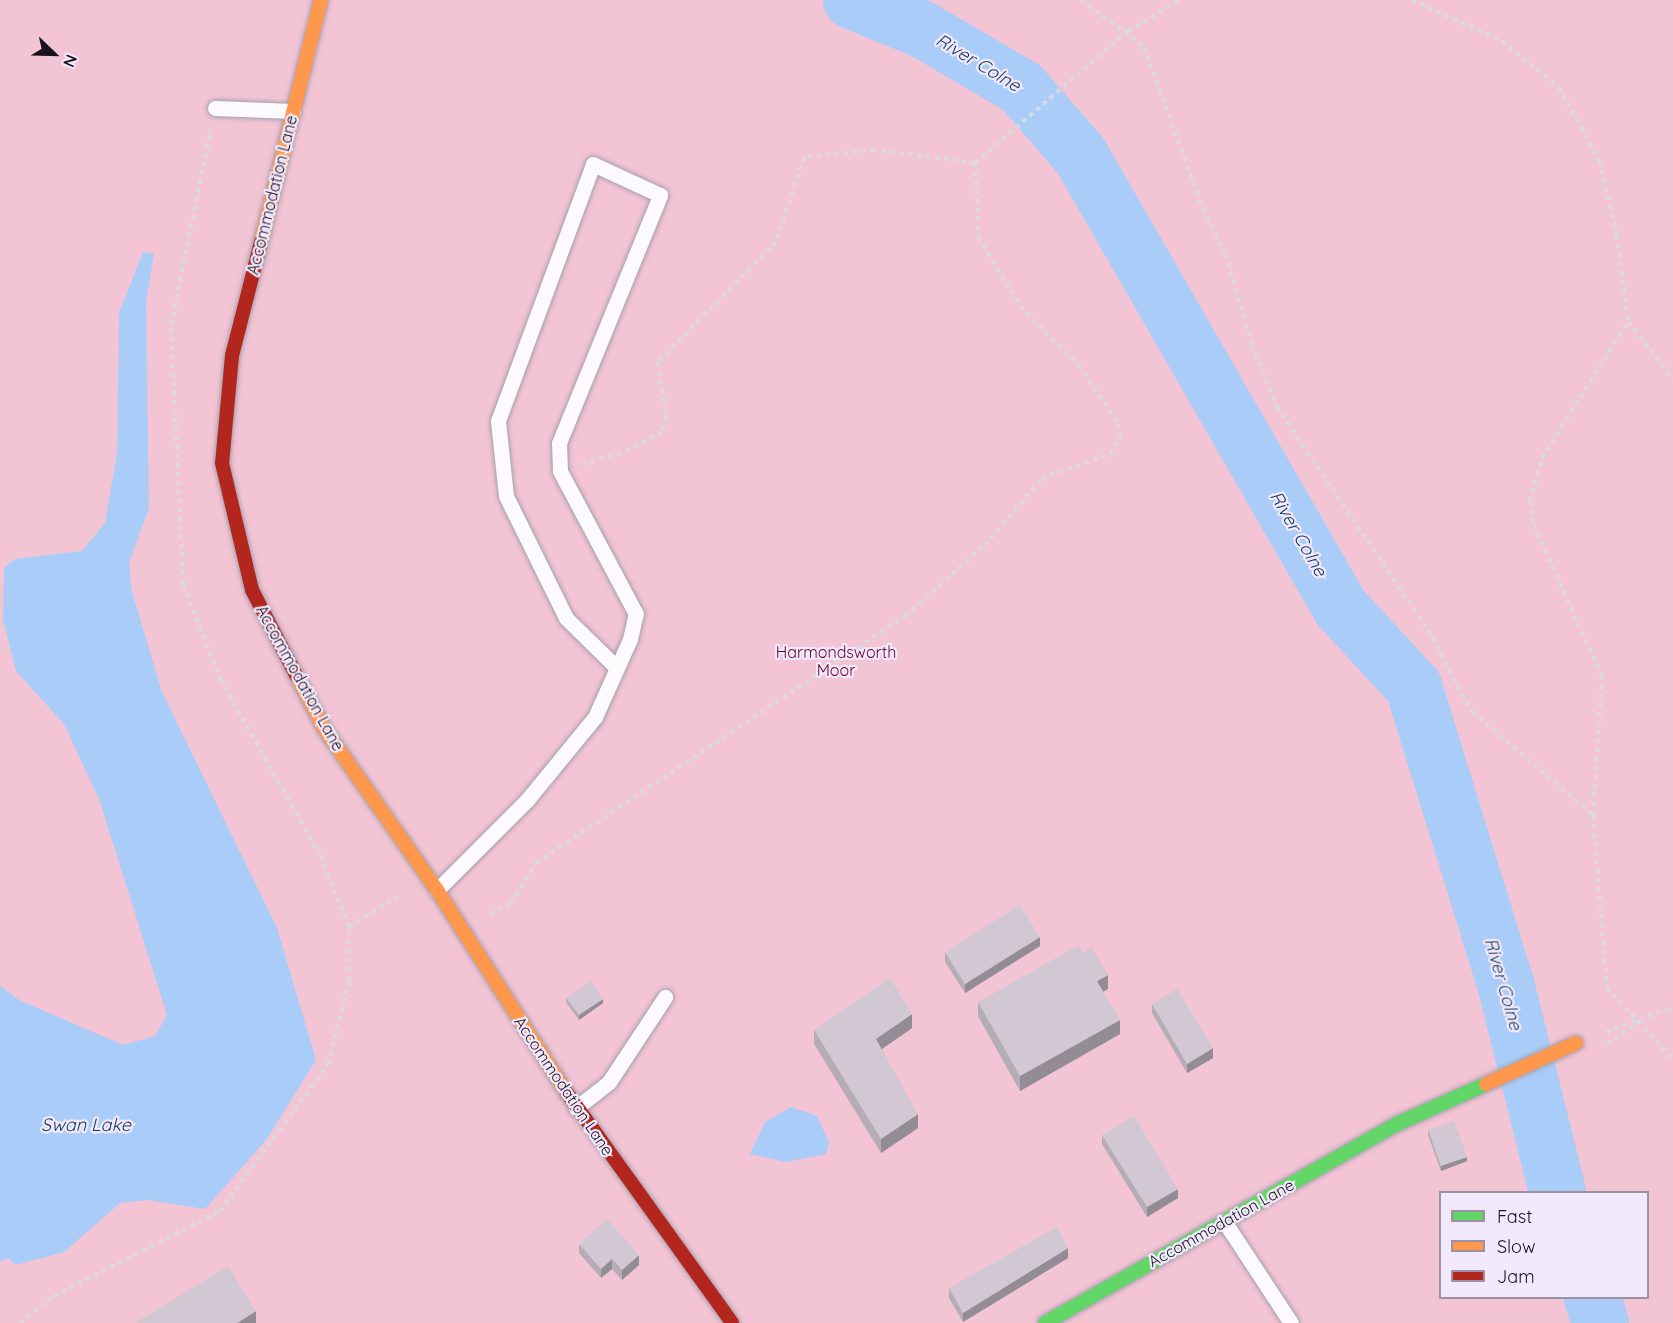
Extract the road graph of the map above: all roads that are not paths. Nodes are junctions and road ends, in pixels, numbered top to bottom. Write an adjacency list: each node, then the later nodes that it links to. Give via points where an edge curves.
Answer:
1 (321, 0): 3 (street, Accommodation Lane)
2 (215, 108): 3 (lane)
3 (293, 111): 5 (street, Accommodation Lane, via 232,356 222,463 252,590 325,730)
4 (615, 666): 4 (lane, via 636,614 561,471 559,443 660,195 593,164 498,421 506,496 566,618); 5 (lane, via 595,717 527,800)
5 (437, 890): 8 (street, Accommodation Lane)
6 (665, 997): 8 (lane, via 609,1082)
7 (1576, 1043): 9 (street, Accommodation Lane, via 1397,1124)
8 (576, 1108): 10 (street, Accommodation Lane)
9 (1224, 1221): 11 (street, Accommodation Lane); 12 (lane)
10 (732, 1323)
11 (1045, 1323)
12 (1291, 1323)

